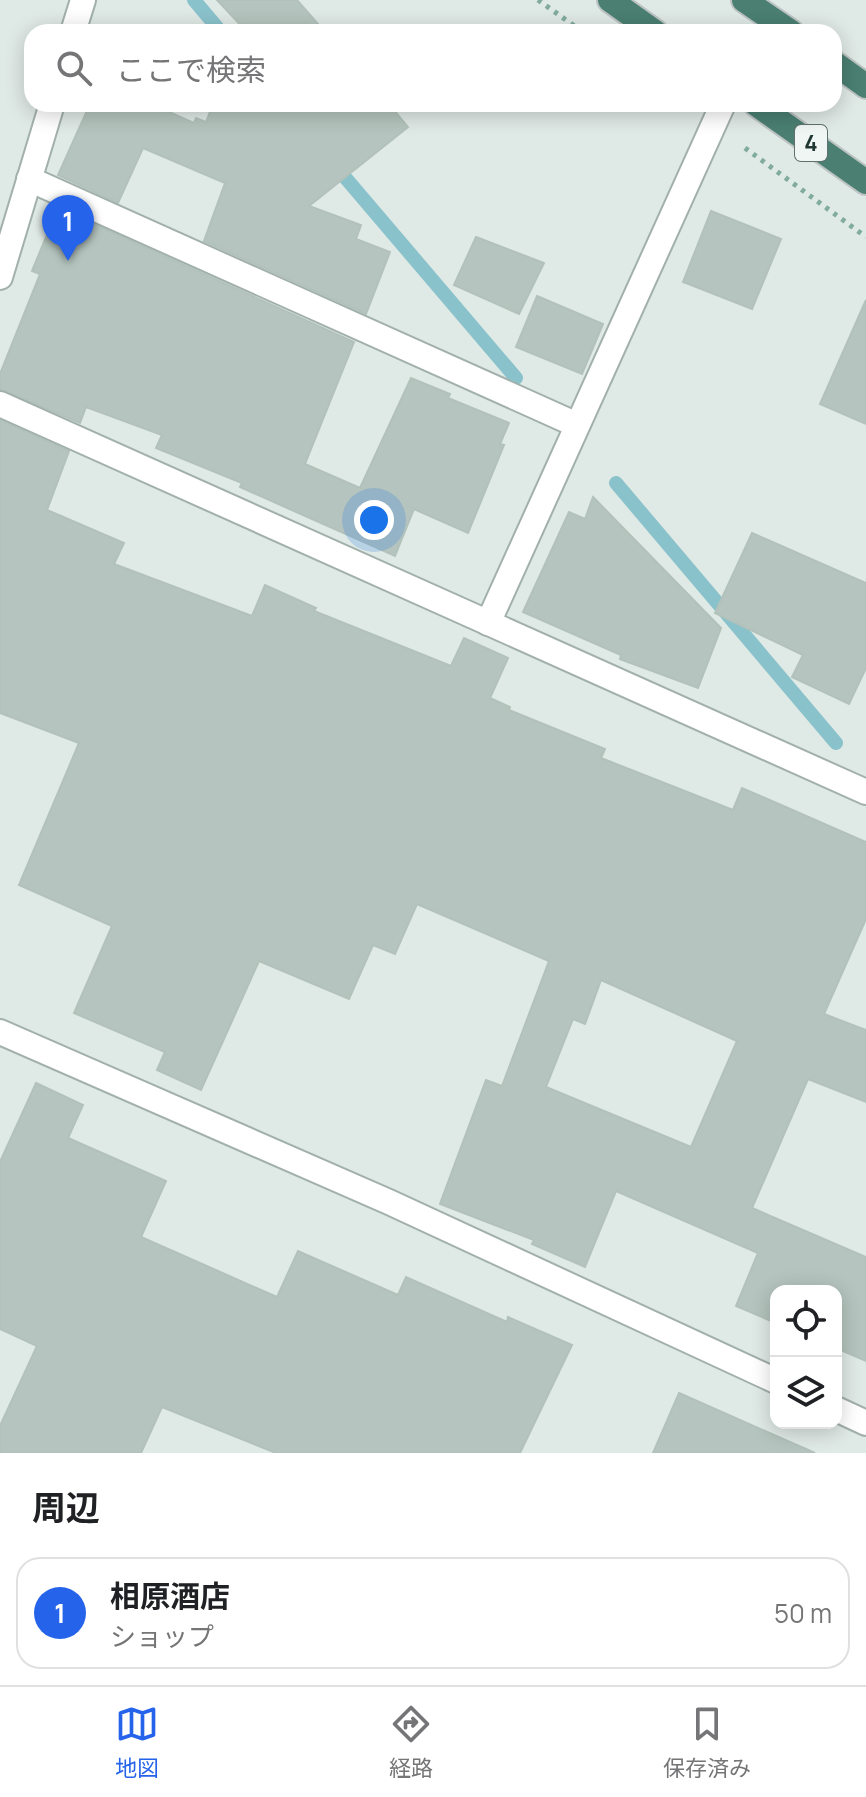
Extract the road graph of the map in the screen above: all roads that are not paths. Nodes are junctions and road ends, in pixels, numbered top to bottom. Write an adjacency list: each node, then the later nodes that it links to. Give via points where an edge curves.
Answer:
1 (83, 0): 4 (street)
2 (610, 0): 5 (highway)
3 (744, 0): 6 (highway)
4 (76, 24)
5 (644, 24)
6 (779, 24)
7 (842, 69): 8 (highway)
8 (866, 86)
9 (50, 112): 12 (street)
10 (767, 112): 13 (highway, 4)
11 (718, 114): 16 (street)
12 (29, 179): 14 (street); 16 (street)
13 (866, 182)
14 (0, 277)
15 (0, 404): 17 (street)
16 (577, 425): 17 (street)
17 (488, 623): 18 (street)
18 (866, 792)
19 (0, 1032): 20 (street, via 389,1202)
20 (770, 1378)
21 (842, 1412): 22 (street)
22 (866, 1423)

